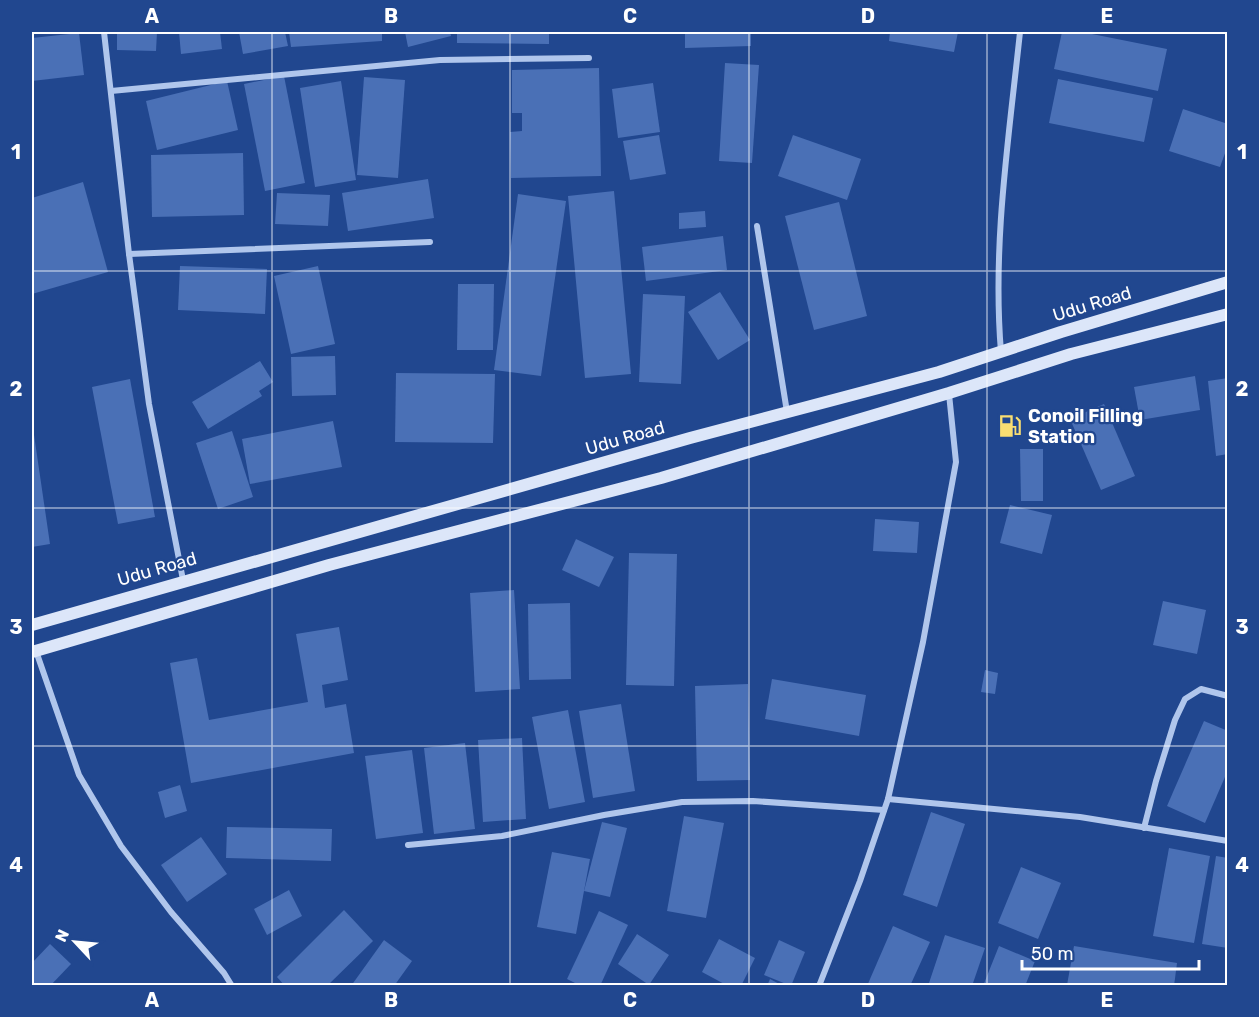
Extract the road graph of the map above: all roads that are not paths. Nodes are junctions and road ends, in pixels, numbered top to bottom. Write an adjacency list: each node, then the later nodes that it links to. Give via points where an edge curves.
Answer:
1 (104, 32): 4 (street)
2 (1020, 32): 10 (street, via 1003,193 997,304)
3 (589, 58): 4 (street, via 440,60)
4 (111, 91): 7 (street)
5 (757, 226): 12 (street)
6 (430, 242): 7 (street)
7 (129, 254): 13 (street, via 149,404)
8 (1227, 282): 10 (main road, Udu Road)
9 (1227, 314): 11 (main road, via 1071,354)
10 (1001, 352): 12 (main road, Udu Road)
11 (949, 393): 15 (main road, via 661,478 329,565); 17 (street, via 956,462 923,642)
12 (787, 412): 13 (main road, Udu Road)
13 (183, 580): 14 (main road, Udu Road)
14 (32, 625)
15 (33, 651): 22 (street, via 79,775 121,846)
16 (1227, 696): 19 (street, via 1201,689 1185,699 1175,720)
17 (888, 799): 18 (street); 19 (street)
18 (884, 810): 21 (street, via 753,801 682,802 502,836); 23 (street)
19 (1144, 828): 20 (street)
20 (1227, 842)
21 (408, 845)
22 (232, 986)
23 (819, 986)

